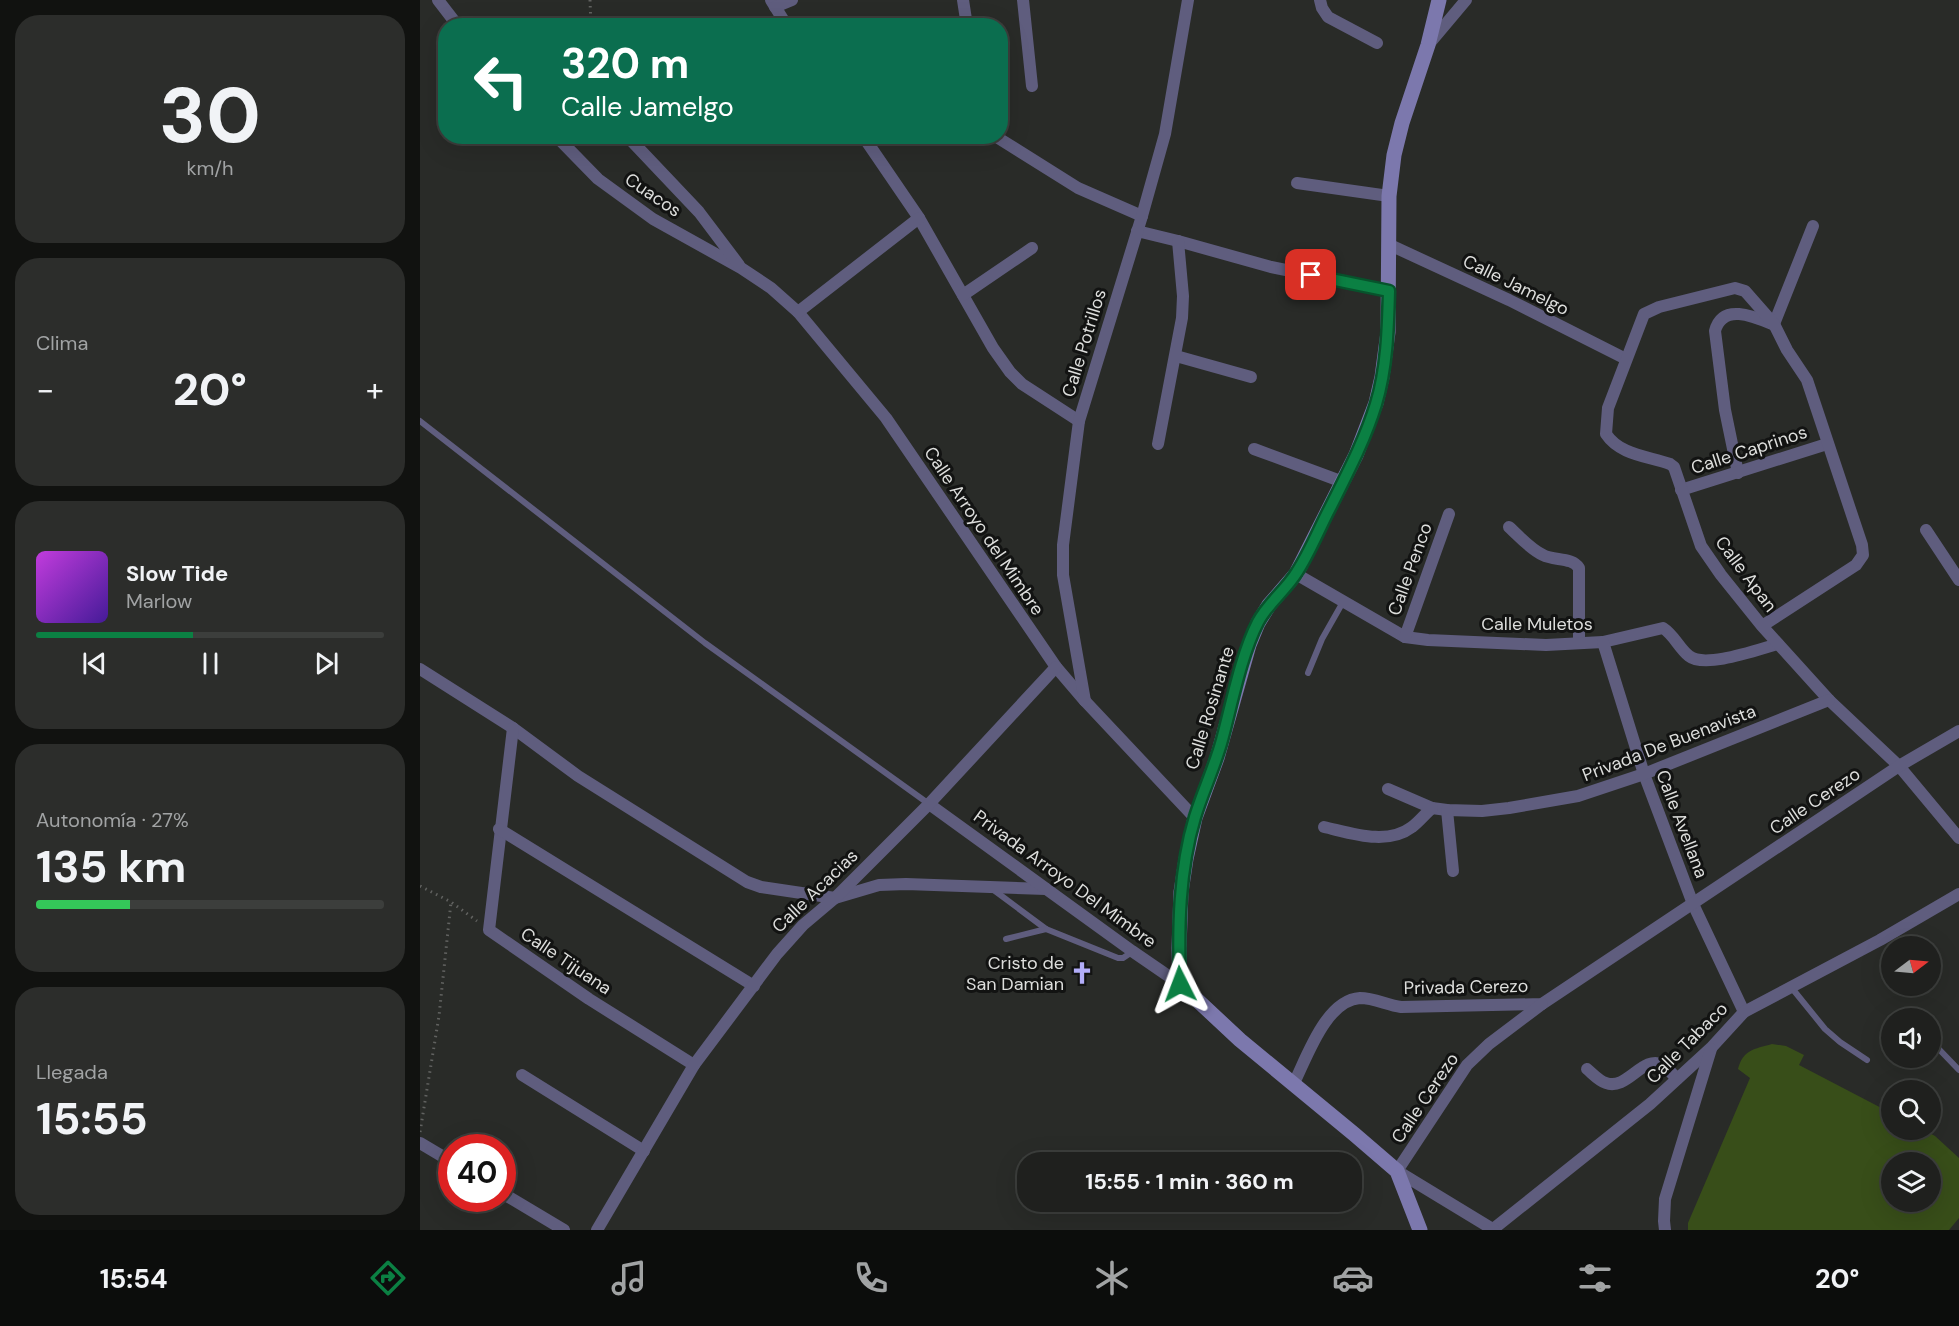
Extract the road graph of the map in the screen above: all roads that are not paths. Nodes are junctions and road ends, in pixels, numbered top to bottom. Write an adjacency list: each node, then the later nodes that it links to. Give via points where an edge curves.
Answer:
1 (438, 0): 10 (street)
2 (792, 0): 9 (street)
3 (963, 0): 12 (street)
4 (1023, 0): 15 (street)
5 (1188, 0): 22 (street, Calle Potrillos, via 1165,134)
6 (1320, 0): 13 (street, via 1328,17)
7 (1439, 0): 14 (street)
8 (1466, 0): 14 (street, Calle Rosinante)
9 (773, 4): 11 (street)
10 (452, 18)
11 (782, 18)
12 (966, 18)
13 (1377, 43)
14 (1428, 45): 21 (street, Calle Rosinante, via 1402,123)
15 (1032, 86)
16 (564, 144): 29 (street, Cuacos, via 597,179 653,219)
17 (635, 144): 29 (street, via 699,212)
18 (868, 144): 23 (street)
19 (1008, 144): 22 (street, via 1078,188)
20 (1298, 183): 21 (street)
21 (1389, 196): 27 (street, Calle Rosinante)
22 (1142, 216): 25 (street, Calle Potrillos)
23 (919, 218): 31 (street); 32 (street)
24 (1813, 225): 33 (street)
25 (1137, 231): 26 (street); 37 (street, Calle Potrillos)
26 (1178, 241): 30 (street, via 1271,267); 34 (street, via 1183,297)
27 (1390, 245): 30 (street, Calle Rosinante); 35 (street, Calle Jamelgo)
28 (1032, 248): 31 (street)
29 (741, 268): 32 (street, Calle Arroyo del Mimbre)
30 (1389, 291): 43 (street, Calle Rosinante, via 1388,332 1376,403)
31 (963, 295): 37 (street, via 1010,372)
32 (798, 312): 56 (street, Calle Arroyo del Mimbre, via 886,418)
33 (1774, 324): 35 (street, Calle Apan, via 1739,289 1677,302 1644,314); 40 (street, Calle Caprinos, via 1807,380); 42 (street, via 1743,313 1725,316 1717,323 1725,410)
34 (1176, 356): 36 (street); 39 (street)
35 (1626, 359): 44 (street, Calle Apan, via 1608,408 1606,434 1616,446 1670,464)
36 (1251, 377)
37 (1079, 420): 60 (street, Calle Potrillos, via 1063,555)
38 (420, 421): 66 (lane, via 705,643)
39 (1158, 444)
40 (1827, 444): 42 (street, Calle Caprinos); 51 (street, Calle Caprinos, via 1863,555 1856,565)
41 (1254, 448): 43 (street)
42 (1738, 473): 44 (street, Calle Caprinos)
43 (1343, 482): 48 (street, Calle Rosinante)
44 (1681, 490): 51 (street, Calle Apan, via 1701,546)
45 (1449, 514): 52 (street, Calle Penco)
46 (1509, 526): 54 (street, via 1541,554 1575,562 1580,571)
47 (1926, 530): 49 (street)
48 (1296, 574): 50 (street, Calle Muletos); 69 (street, Calle Rosinante, via 1258,623)
49 (1959, 580)
50 (1343, 601): 52 (street, Calle Muletos); 58 (lane)
51 (1762, 626): 55 (street, Calle Apan)
52 (1405, 637): 54 (street, Calle Muletos, via 1546,645)
53 (1603, 642): 54 (street, Calle Muletos); 55 (street, Calle Muletos, via 1663,628 1688,656 1699,660 1730,657); 64 (street, Calle Avellana)
54 (1579, 643)
55 (1778, 644): 59 (street, Calle Apan)
56 (1056, 667): 60 (street, Calle Arroyo del Mimbre); 66 (street, Calle Acacias)
57 (420, 669): 61 (street)
58 (1308, 673)
59 (1829, 700): 63 (street, Calle Apan); 64 (street, Privada De Buenavista)
60 (1084, 701): 69 (street, Calle Arroyo del Mimbre)
61 (513, 728): 71 (street); 77 (street, via 578,776 747,882)
62 (1959, 731): 63 (street, Calle Cerezo)
63 (1899, 766): 72 (street, Calle Apan); 78 (street, Calle Cerezo)
64 (1644, 774): 68 (street, Privada De Buenavista, via 1578,796 1482,811); 78 (street, Calle Avellana)
65 (1388, 789): 67 (street, Privada De Buenavista)
66 (928, 804): 75 (street, Privada Arroyo Del Mimbre); 77 (street, Calle Acacias)
67 (1432, 808): 68 (street, Privada De Buenavista); 70 (street, via 1411,828 1394,836 1376,837)
68 (1447, 810): 73 (street)
69 (1195, 818): 82 (street, Calle Rosinante, via 1181,892)
70 (1324, 827)
71 (499, 829): 83 (street); 90 (street, Calle Tijuana, via 489,930)
72 (1959, 837)
73 (1453, 871)
74 (989, 887): 75 (street); 77 (street, via 879,885); 79 (lane)
75 (1046, 889): 81 (street, Privada Arroyo Del Mimbre)
76 (1959, 894): 84 (street, Calle Tabaco)
77 (835, 898): 83 (street, Calle Acacias, via 803,925)
78 (1693, 904): 85 (street, Privada Cerezo); 86 (street, Calle Avellana)
79 (1046, 929): 80 (lane); 81 (lane, via 1118,958)
80 (1006, 939)
81 (1132, 951): 82 (street, Privada Arroyo Del Mimbre)
82 (1180, 984): 95 (street)
83 (754, 986): 90 (street, Calle Acacias)
84 (1791, 987): 86 (street, Calle Tabaco); 89 (lane, via 1825,1029)
85 (1542, 1004): 95 (street, Privada Cerezo, via 1401,1007 1370,999 1350,1000 1326,1020); 99 (street, Calle Cerezo, via 1467,1065)
86 (1744, 1012): 87 (street, Calle Tabaco)
87 (1711, 1048): 94 (street, Calle Tabaco); 105 (street, via 1665,1199)
88 (1941, 1051): 92 (lane)
89 (1868, 1060)
90 (693, 1065): 97 (street, Calle Acacias)
91 (1587, 1069): 94 (street, via 1604,1083 1613,1085 1655,1064 1663,1065)
92 (1959, 1070)
93 (522, 1075): 97 (street)
94 (1677, 1079): 104 (street, Calle Tabaco)
95 (1294, 1083): 99 (street)
96 (420, 1143): 98 (street)
97 (644, 1151): 102 (street, Calle Acacias)
98 (438, 1154)
99 (1397, 1171): 103 (street); 104 (street)
100 (516, 1201): 101 (street)
101 (564, 1230)
102 (597, 1230)
103 (1420, 1230)
104 (1493, 1230)
105 (1665, 1230)

